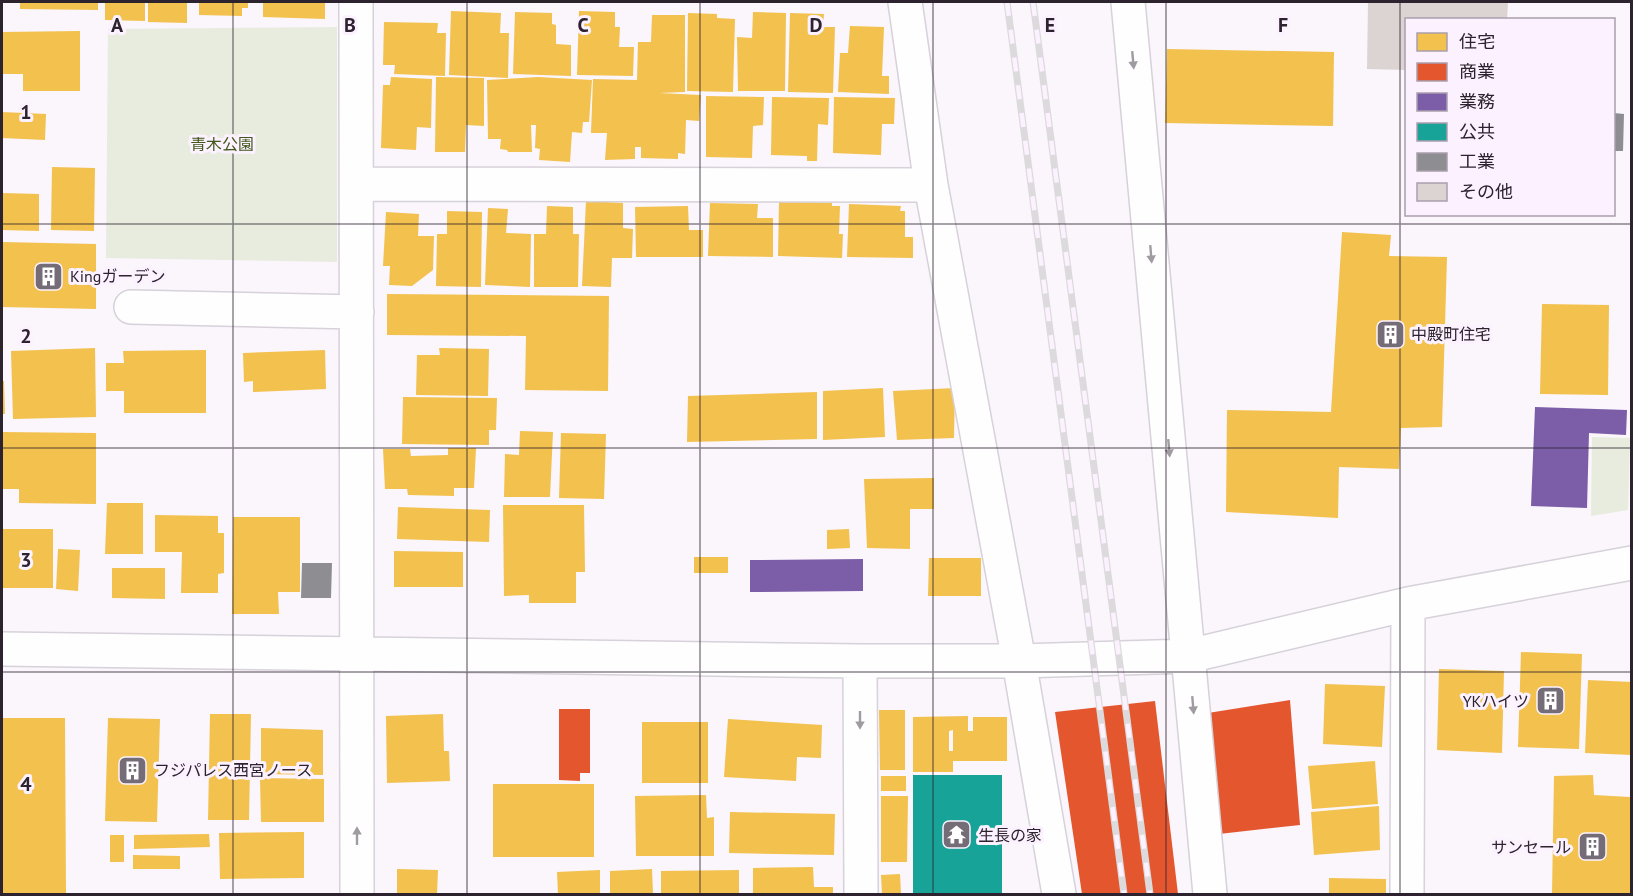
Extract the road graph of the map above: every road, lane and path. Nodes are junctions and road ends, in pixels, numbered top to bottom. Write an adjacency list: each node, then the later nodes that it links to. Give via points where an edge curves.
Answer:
1 (356, 2): 4 (street)
2 (905, 2): 5 (street)
3 (1128, 2): 12 (street, one-way to 12)
4 (356, 184): 5 (street); 7 (street)
5 (931, 185): 14 (street)
6 (131, 307): 7 (street)
7 (357, 312): 11 (street)
8 (1632, 563): 9 (street)
9 (1408, 604): 12 (street); 19 (street)
10 (2, 650): 11 (street)
11 (357, 654): 13 (street); 15 (street, one-way to 11)
12 (1189, 656): 14 (street); 18 (street, one-way to 18)
13 (860, 661): 14 (street); 16 (street, one-way to 16)
14 (1019, 661): 17 (street)
15 (357, 894)
16 (861, 894)
17 (1059, 894)
18 (1210, 894)
19 (1407, 894)

